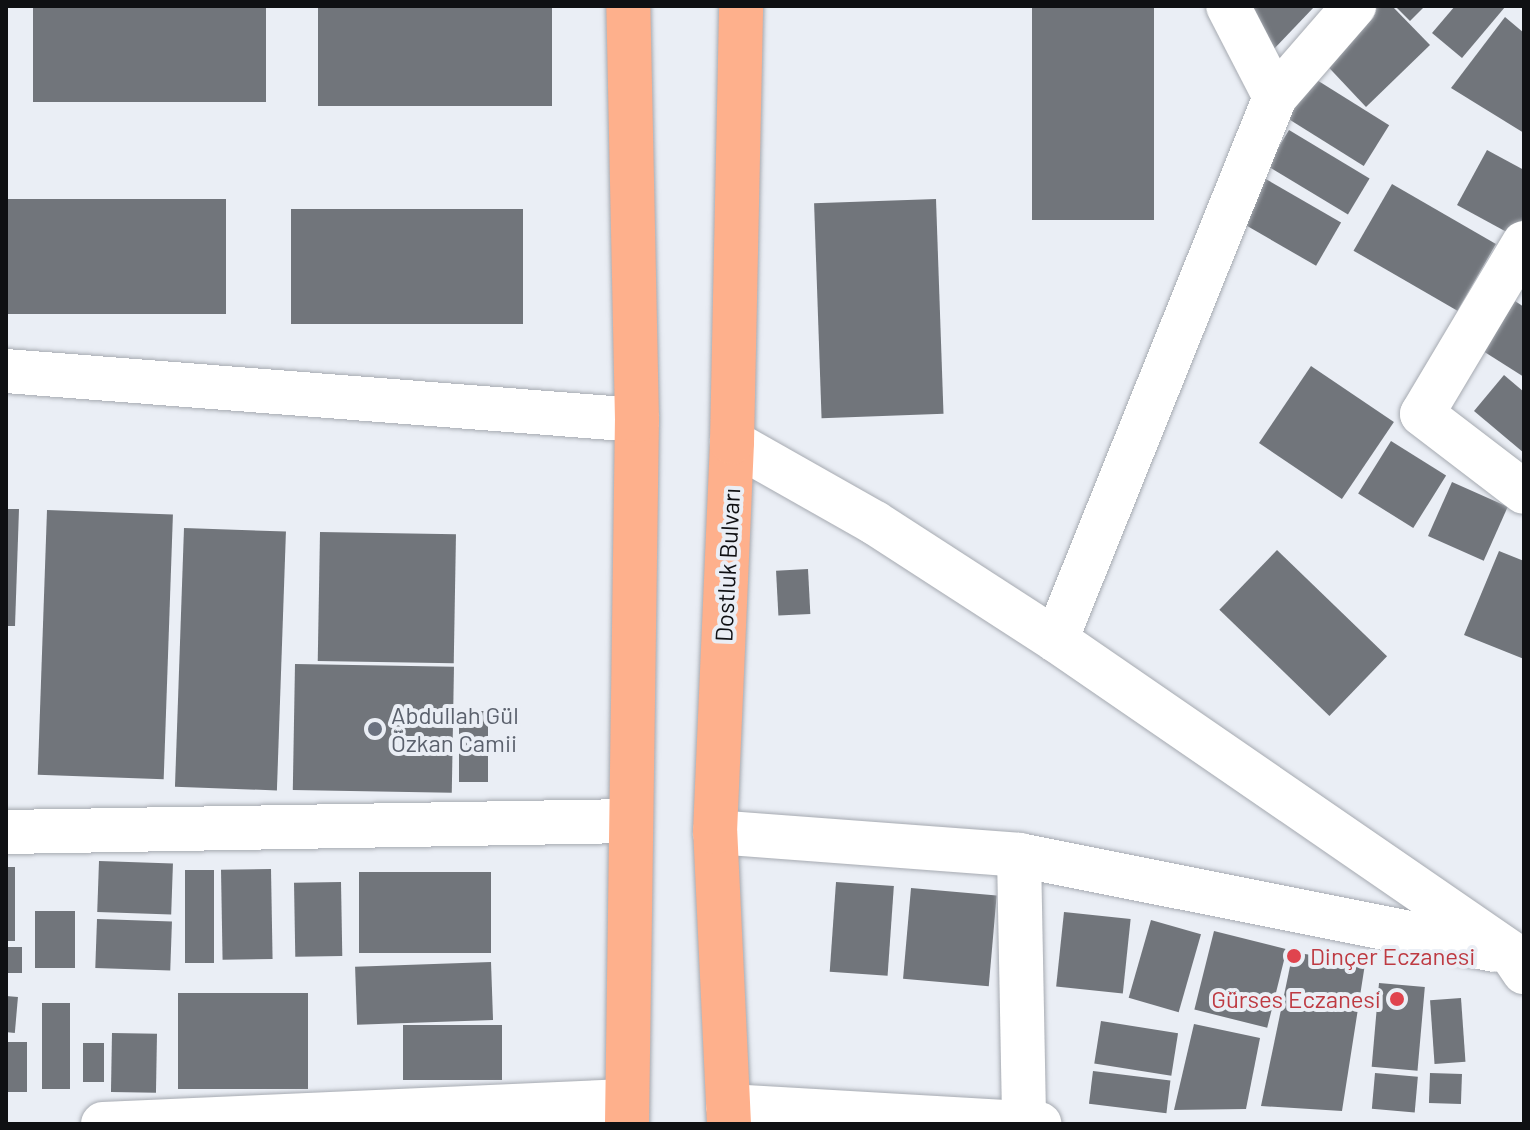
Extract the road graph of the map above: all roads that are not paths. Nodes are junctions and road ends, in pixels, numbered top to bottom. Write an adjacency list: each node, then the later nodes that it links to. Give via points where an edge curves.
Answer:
1 (628, 6): 8 (main road)
2 (741, 6): 9 (main road, Dostluk Bulvarı)
3 (1228, 6): 5 (street)
4 (1354, 6): 5 (street)
5 (1275, 97): 11 (street)
6 (1524, 243): 10 (street, via 1422,414)
7 (6, 371): 8 (street)
8 (637, 420): 12 (main road)
9 (732, 442): 11 (street, via 875,523); 14 (main road, Dostluk Bulvarı)
10 (1524, 492)
11 (1056, 640): 16 (street)
12 (628, 821): 13 (street); 17 (main road)
13 (6, 832)
14 (715, 832): 15 (street); 18 (main road, Dostluk Bulvarı)
15 (1019, 855): 16 (street); 20 (street)
16 (1520, 953)
17 (626, 1113): 19 (street)
18 (728, 1115): 20 (street)
19 (103, 1124)
20 (1024, 1124): 21 (street)
21 (1039, 1124)

